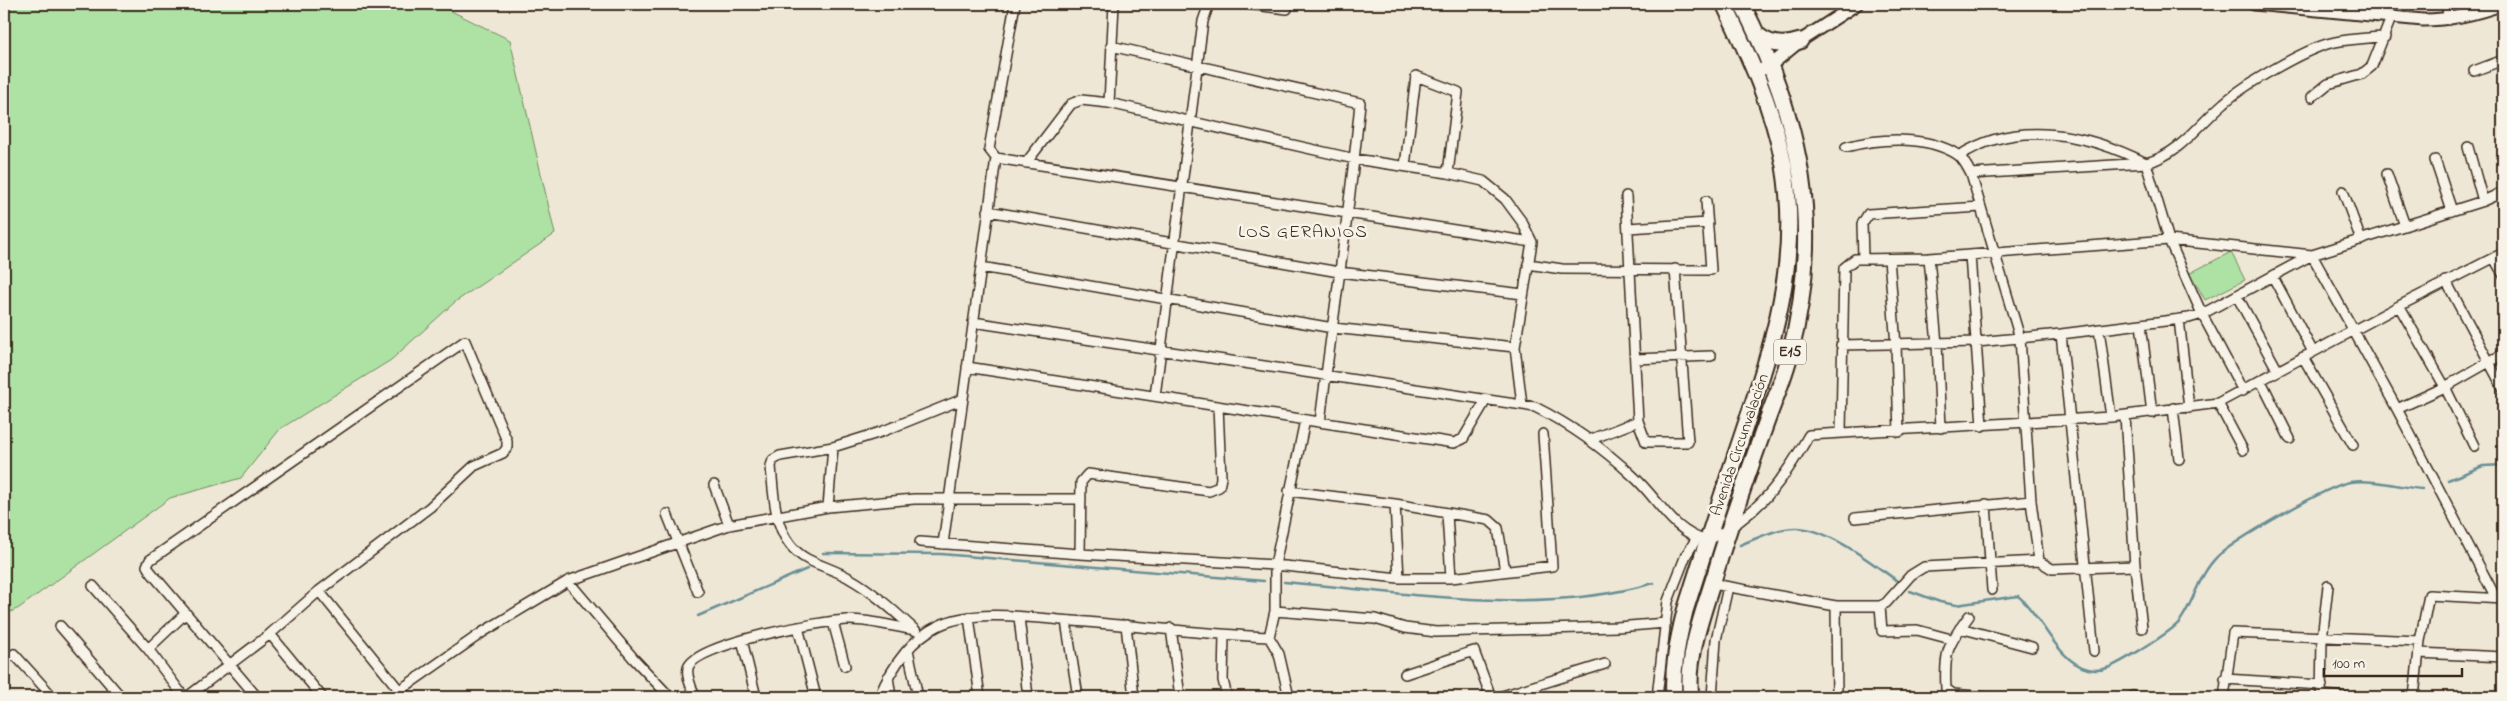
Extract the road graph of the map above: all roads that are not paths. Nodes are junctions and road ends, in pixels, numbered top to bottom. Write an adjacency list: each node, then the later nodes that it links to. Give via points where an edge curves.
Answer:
1 (1015, 4): 31 (street, via 989,149)
2 (1114, 4): 19 (street)
3 (1209, 4): 22 (street, via 1203,21)
4 (1246, 4): 12 (street)
5 (1724, 4): 24 (highway, Avenida Circunvalación / E15)
6 (1742, 4): 16 (highway, Avenida Circunvalación / E15)
7 (1857, 4): 18 (street)
8 (2254, 4): 11 (street)
9 (2447, 4): 15 (street)
10 (2503, 4): 15 (street)
11 (2273, 5): 13 (street)
12 (1287, 9)
13 (2361, 10): 14 (street)
14 (2391, 18): 15 (street); 17 (street)
15 (2448, 20)
16 (1759, 36): 18 (highway, via 1778,44); 21 (highway, Avenida Circunvalación / E15)
17 (2385, 37): 25 (street, via 2368,71 2338,80); 35 (street, via 2327,44 2242,88 2182,144 2161,159)
18 (1800, 41): 21 (street)
19 (1111, 46): 22 (street); 26 (street)
20 (2503, 60): 23 (street)
21 (1771, 65): 24 (street); 148 (highway, Avenida Circunvalación / E15, via 1784,98 1801,168 1806,233 1804,288 1789,358)
22 (1197, 66): 27 (street); 32 (street, via 1360,103)
23 (2474, 71)
24 (1756, 72): 149 (highway, Avenida Circunvalación / E15, via 1776,131 1784,168 1790,227 1786,281 1771,348)
25 (2312, 97)
26 (1109, 103): 27 (street); 34 (street, via 1080,100 1072,104)
27 (1190, 121): 32 (street); 40 (street)
28 (1846, 147): 30 (street, via 1871,140 1903,140 1939,147)
29 (2468, 147): 45 (street)
30 (1959, 156): 35 (street, via 1970,148 2004,136 2044,132 2086,140); 38 (street)
31 (996, 158): 34 (street); 47 (street)
32 (1355, 159): 36 (street); 49 (street)
33 (2434, 160): 48 (street)
34 (1026, 163): 40 (street)
35 (2146, 163): 38 (street); 53 (street)
36 (1405, 166): 37 (street); 37 (street, via 1416,76 1458,92)
37 (1448, 172): 55 (street, via 1482,181 1506,199)
38 (1972, 174): 46 (street)
39 (2387, 174): 51 (street)
40 (1182, 188): 49 (street); 56 (street)
41 (2343, 191): 54 (street)
42 (2503, 192): 45 (street)
43 (1626, 196): 52 (street)
44 (1706, 200): 50 (street)
45 (2483, 201): 48 (street)
46 (1981, 207): 57 (street); 61 (street, via 1868,214 1862,224)
47 (988, 211): 56 (street); 66 (street)
48 (2452, 211): 51 (street)
49 (1349, 215): 55 (street); 69 (street)
50 (1708, 223): 52 (street); 68 (street, via 1711,270)
51 (2405, 226): 54 (street)
52 (1628, 228): 67 (street)
53 (2169, 240): 57 (street); 60 (street); 77 (street)
54 (2361, 240): 60 (street)
55 (1532, 242): 65 (street)
56 (1174, 244): 69 (street); 75 (street)
57 (1994, 253): 59 (street); 85 (street)
58 (2503, 253): 63 (street)
59 (1970, 255): 62 (street); 86 (street)
60 (2312, 255): 71 (street); 83 (street)
61 (1863, 258): 64 (street); 88 (street, via 1855,258 1844,268)
62 (1929, 258): 64 (street); 87 (street)
63 (2494, 258): 70 (street); 72 (street)
64 (1889, 259): 89 (street)
65 (1528, 264): 67 (street, via 1562,269); 73 (street)
66 (981, 267): 75 (street); 79 (street)
67 (1631, 269): 68 (street); 97 (street)
68 (1675, 270): 95 (street)
69 (1339, 272): 73 (street); 81 (street)
70 (2503, 274)
71 (2273, 277): 74 (street); 92 (street)
72 (2446, 281): 76 (street); 98 (street)
73 (1524, 294): 90 (street)
74 (2237, 296): 77 (street); 100 (street)
75 (1167, 300): 81 (street); 91 (street)
76 (2399, 306): 83 (street); 103 (street)
77 (2202, 314): 78 (street); 105 (street)
78 (2179, 319): 80 (street); 113 (street)
79 (973, 322): 91 (street); 99 (street)
80 (2141, 324): 82 (street); 115 (street)
81 (1333, 328): 90 (street); 101 (street)
82 (2099, 329): 84 (street); 117 (street)
83 (2353, 331): 92 (street); 114 (street)
84 (2061, 334): 85 (street); 118 (street)
85 (2020, 338): 86 (street); 121 (street)
86 (1977, 342): 87 (street); 123 (street)
87 (1937, 344): 89 (street); 124 (street)
88 (1841, 345): 89 (street); 125 (street)
89 (1896, 345): 126 (street)
90 (1515, 347): 110 (street)
91 (1160, 350): 101 (street); 106 (street)
92 (2313, 352): 96 (street)
93 (2503, 354): 98 (street)
94 (1711, 356): 95 (street)
95 (1681, 357): 97 (street); 120 (street, via 1688,442 1646,442)
96 (2303, 357): 100 (street); 130 (street)
97 (1635, 360): 120 (street)
98 (2488, 362): 103 (street); 104 (street)
99 (967, 367): 106 (street); 107 (street)
100 (2278, 371): 102 (street)
101 (1325, 376): 108 (street); 122 (street)
102 (2261, 381): 105 (street); 128 (street)
103 (2445, 387): 114 (street); 131 (street)
104 (2503, 388)
105 (2243, 391): 109 (street)
106 (1154, 396): 111 (street)
107 (963, 399): 132 (street, via 881,432); 137 (street)
108 (1486, 400): 110 (street); 122 (street, via 1463,439 1454,443)
109 (2218, 403): 113 (street); 133 (street)
110 (1522, 405): 129 (street, via 1535,407 1567,423)
111 (1218, 406): 119 (street); 138 (street, via 1221,482 1217,489 1209,491 1091,473 1081,482)
112 (2173, 408): 113 (street); 115 (street); 134 (street)
113 (2189, 408)
114 (2398, 409): 170 (street)
115 (2152, 413): 116 (street)
116 (2124, 416): 117 (street); 157 (street)
117 (2111, 417): 118 (street)
118 (2071, 418): 121 (street); 158 (street)
119 (1305, 420): 122 (street); 136 (street)
120 (1638, 421): 129 (street)
121 (2026, 421): 123 (street); 139 (street)
122 (1320, 422)
123 (1982, 426): 124 (street)
124 (1941, 428): 126 (street)
125 (1841, 432): 126 (street); 148 (street, via 1809,435 1787,473 1764,502)
126 (1899, 432)
127 (1544, 434): 159 (street, via 1552,566)
128 (2290, 439)
129 (1589, 440): 149 (street, via 1634,476 1685,532)
130 (2353, 445)
131 (2474, 446)
132 (833, 447): 142 (street); 145 (street, via 773,460)
133 (2243, 450)
134 (2179, 459)
135 (714, 485): 147 (street)
136 (1289, 491): 140 (street); 156 (street)
137 (949, 499): 138 (street); 142 (street); 152 (street)
138 (1081, 499): 153 (street)
139 (2031, 500): 141 (street); 154 (street)
140 (1395, 504): 144 (street); 160 (street)
141 (1986, 504): 146 (street); 155 (street)
142 (828, 507): 145 (street)
143 (667, 514): 150 (street)
144 (1447, 514): 159 (street, via 1494,523 1498,528); 161 (street)
145 (776, 515): 147 (street); 187 (street, via 789,545 797,552 848,577)
146 (1855, 518)
147 (729, 525): 150 (street)
148 (1728, 530): 149 (street); 163 (highway, Avenida Circunvalación / E15)
149 (1702, 540): 180 (street, via 1686,555 1668,601); 234 (highway, Avenida Circunvalación / E15, via 1677,644)
150 (680, 542): 162 (street); 169 (street)
151 (920, 542): 152 (street)
152 (943, 544): 153 (street)
153 (1080, 554): 156 (street)
154 (2039, 561): 155 (street); 158 (street, via 2052,569)
155 (1990, 563): 167 (street); 172 (street, via 1924,567 1911,575)
156 (1276, 564): 160 (street); 173 (street)
157 (2134, 566): 158 (street); 186 (street)
158 (2087, 569): 198 (street)
159 (1505, 571): 161 (street)
160 (1399, 578): 161 (street)
161 (1451, 578)
162 (568, 581): 209 (street, via 483,632); 217 (street)
163 (1713, 584): 166 (street); 235 (highway, Avenida Circunvalación / E15, via 1697,632)
164 (93, 586): 196 (street)
165 (2328, 586): 192 (street)
166 (1728, 587): 171 (street); 236 (street, via 1716,640)
167 (1992, 590)
168 (319, 591): 174 (street, via 430,507 474,466 507,448 507,441 465,341 150,560 147,566 150,571); 188 (street); 209 (street)
169 (698, 592)
170 (2499, 598): 194 (street, via 2428,595)
171 (1836, 606): 172 (street); 237 (street)
172 (1880, 606): 191 (street, via 1882,631 1917,630)
173 (1275, 611): 180 (street, via 1376,619 1405,628 1436,632); 190 (street)
174 (186, 613): 196 (street); 203 (street)
175 (1969, 616): 185 (street)
176 (969, 617): 177 (street); 187 (street); 224 (street)
177 (1019, 617): 178 (street); 225 (street)
178 (1066, 621): 181 (street); 226 (street)
179 (832, 622): 183 (street); 187 (street, via 848,620); 204 (street)
180 (1666, 623): 233 (street)
181 (1126, 625): 184 (street); 227 (street)
182 (60, 626): 212 (street)
183 (798, 627): 193 (street); 220 (street)
184 (1171, 628): 189 (street); 228 (street)
185 (1960, 628): 191 (street); 195 (street)
186 (2142, 628)
187 (920, 633): 197 (street)
188 (270, 634): 203 (street); 215 (street)
189 (1224, 635): 190 (street); 229 (street)
190 (1269, 637): 230 (street, via 1279,654)
191 (1951, 639): 238 (street, via 1944,660 1946,689 1953,694)
192 (2322, 639): 194 (street); 207 (street, via 2233,634); 208 (street)
193 (742, 640): 218 (street, via 692,660 687,675); 219 (street)
194 (2420, 641): 199 (street)
195 (2032, 646)
196 (148, 649): 213 (street)
197 (908, 650): 206 (street); 223 (street)
198 (2094, 652)
199 (2419, 653): 200 (street); 241 (street)
200 (2503, 657)
201 (4, 660): 211 (street, via 14,654)
202 (1605, 664): 232 (street)
203 (230, 665): 213 (street); 214 (street)
204 (845, 666)
205 (1405, 674): 231 (street, via 1474,651)
206 (888, 677): 221 (street); 222 (street)
207 (2225, 679): 208 (street); 239 (street)
208 (2322, 685): 210 (street)
209 (400, 691): 216 (street)
210 (2321, 696): 240 (street)
211 (53, 697)
212 (121, 697)
213 (186, 697)
214 (257, 697)
215 (322, 697)
216 (391, 697)
217 (670, 697)
218 (695, 697)
219 (756, 697)
220 (816, 697)
221 (879, 697)
222 (891, 697)
223 (918, 697)
224 (980, 697)
225 (1028, 697)
226 (1078, 697)
227 (1134, 697)
228 (1180, 697)
229 (1226, 697)
230 (1289, 697)
231 (1491, 697)
232 (1499, 697)
233 (1658, 697)
234 (1674, 697)
235 (1691, 697)
236 (1712, 697)
237 (1837, 697)
238 (1985, 697)
239 (2224, 697)
240 (2345, 697)
241 (2414, 697)

